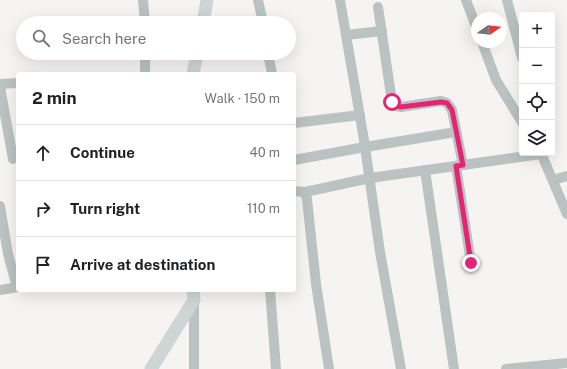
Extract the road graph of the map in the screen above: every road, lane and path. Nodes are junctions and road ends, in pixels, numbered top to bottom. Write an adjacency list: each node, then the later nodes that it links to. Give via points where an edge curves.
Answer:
1 (143, 0): 9 (street)
2 (207, 0): 10 (main road)
3 (258, 0): 11 (street)
4 (340, 0): 13 (street)
5 (466, 0): 8 (street)
6 (507, 0): 15 (street)
7 (378, 7): 12 (street)
8 (471, 13)
9 (144, 16)
10 (204, 16)
11 (261, 16)
12 (382, 31): 13 (street); 27 (street, via 392,102 401,107 447,103 452,110)
13 (346, 35): 24 (street)
14 (484, 48): 25 (street, via 496,80)
15 (519, 48)
16 (145, 60): 19 (street)
17 (196, 60): 20 (main road)
18 (269, 60): 21 (street)
19 (145, 72)
20 (193, 72)
21 (272, 72)
22 (16, 83): 23 (street)
23 (0, 86): 31 (street)
24 (360, 115): 26 (street); 28 (street)
25 (521, 120)
26 (296, 123)
27 (456, 132): 28 (street); 33 (street)
28 (365, 147): 32 (street); 36 (street)
29 (521, 156): 33 (street)
30 (542, 156): 37 (street)
31 (13, 158)
32 (296, 160)
33 (460, 165): 34 (street); 43 (street)
34 (425, 170): 36 (street); 55 (street)
35 (567, 176): 37 (street)
36 (370, 178): 39 (street); 54 (street)
37 (553, 180): 41 (street)
38 (296, 191): 39 (street)
39 (304, 192): 53 (street, via 308,199 316,284)
40 (0, 206): 42 (street)
41 (567, 214)
42 (4, 254): 44 (street)
43 (471, 263)
44 (16, 284)
45 (16, 287): 46 (street)
46 (0, 290)
47 (270, 292): 52 (street)
48 (193, 295): 50 (main road); 51 (street)
49 (565, 366): 56 (street)
50 (151, 369)
51 (194, 369)
52 (276, 369)
53 (329, 369)
54 (401, 369)
55 (454, 369)
56 (506, 369)

